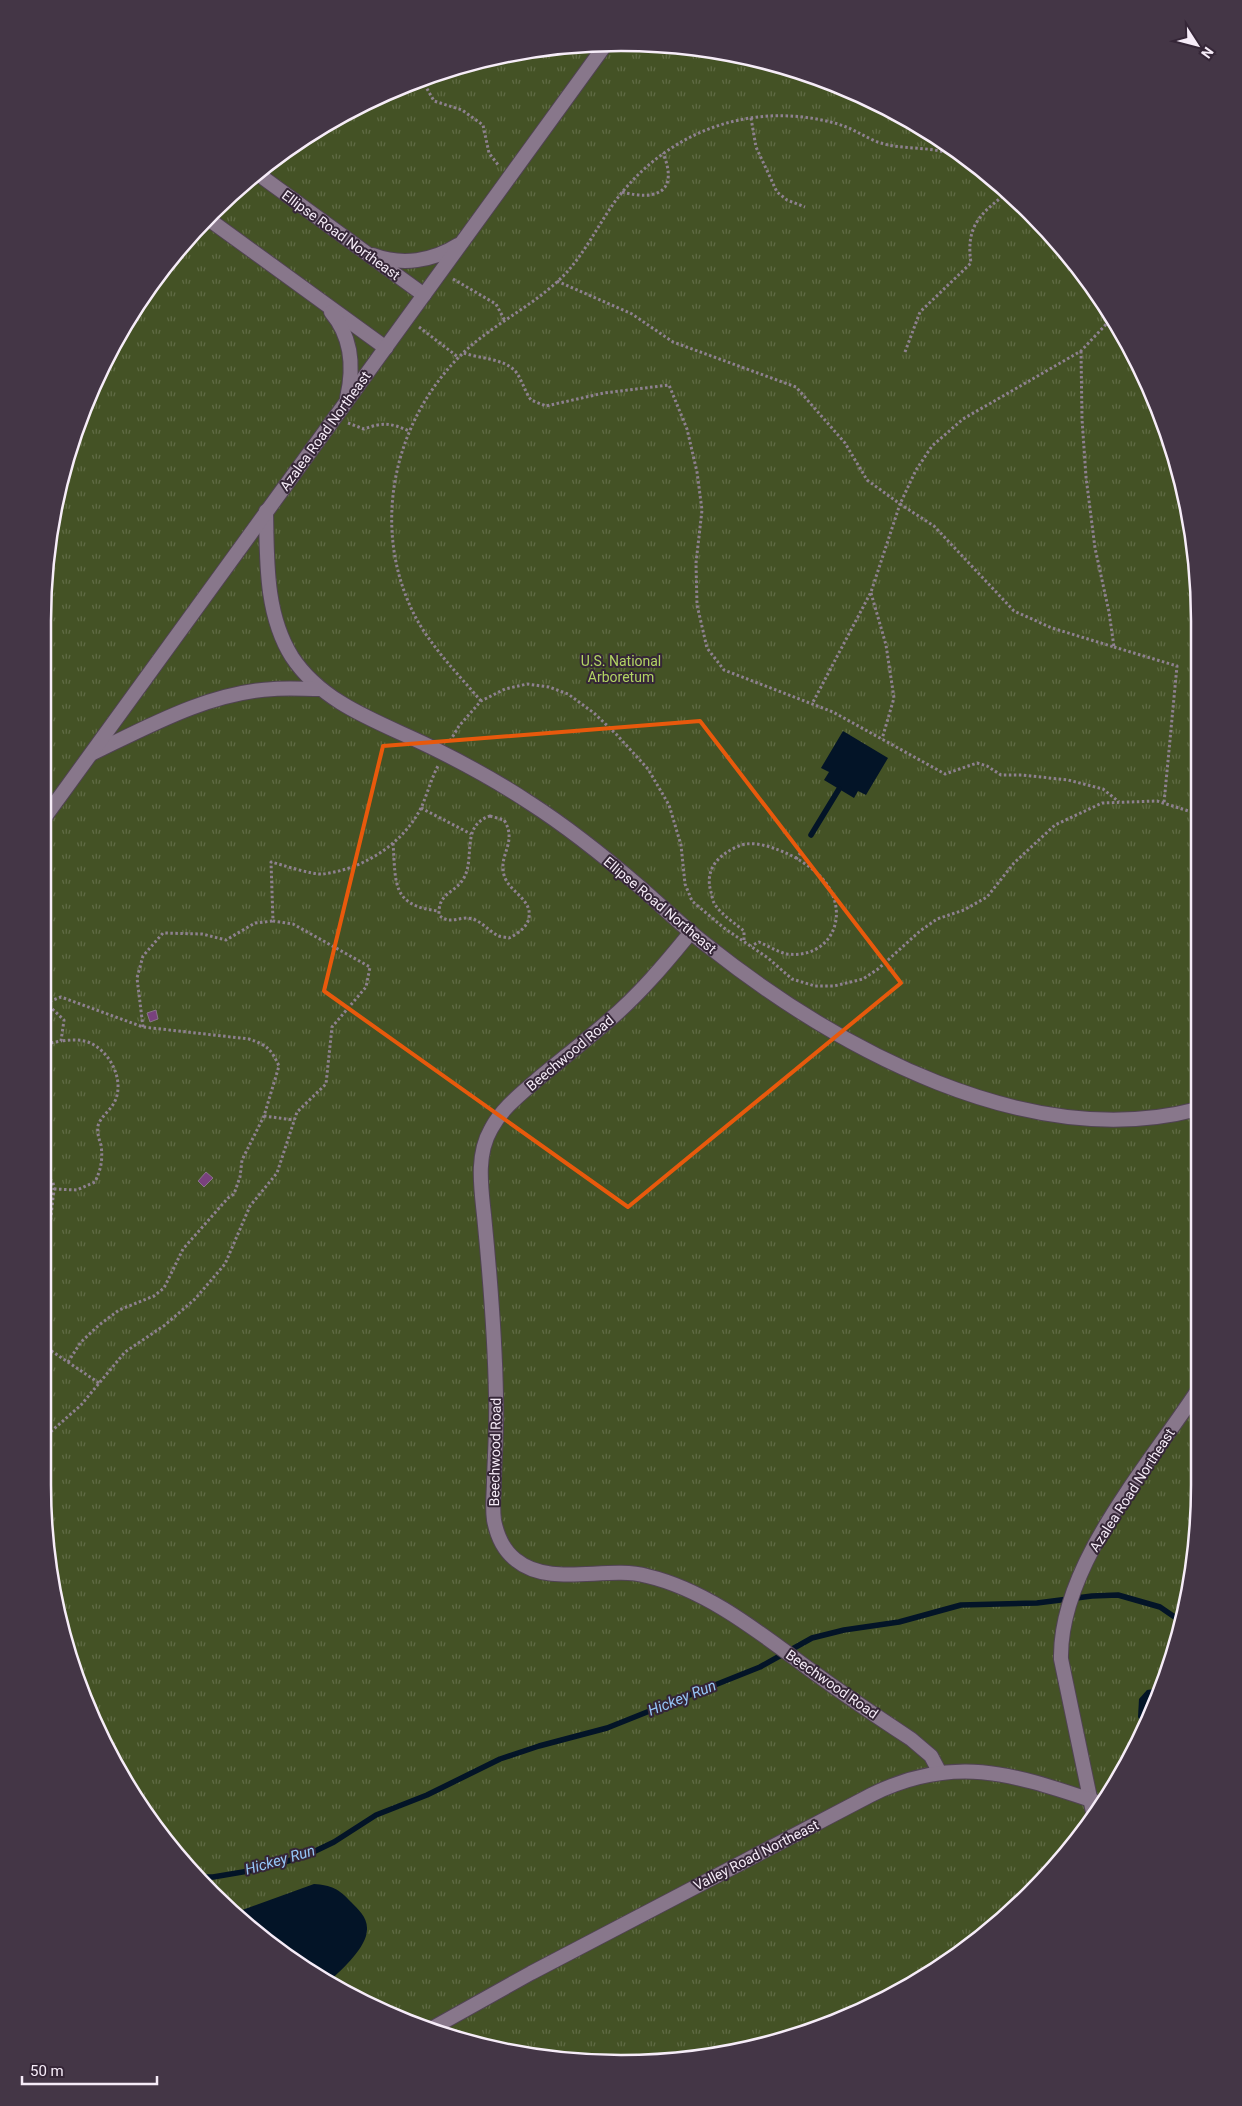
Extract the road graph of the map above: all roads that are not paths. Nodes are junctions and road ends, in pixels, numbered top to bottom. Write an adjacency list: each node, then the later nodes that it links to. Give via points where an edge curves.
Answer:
1 (601, 52): 4 (street, Azalea Road Northeast)
2 (263, 178): 5 (street, Ellipse Road Northeast)
3 (214, 223): 7 (street)
4 (463, 242): 5 (street, via 448,251 418,260 381,258); 6 (street, Azalea Road Northeast)
5 (363, 251): 6 (street, Ellipse Road Northeast)
6 (424, 295): 8 (street, Azalea Road Northeast)
7 (323, 302): 8 (street); 9 (street, via 336,317 350,352 352,369)
8 (386, 348): 9 (street, Azalea Road Northeast)
9 (345, 403): 10 (street, Azalea Road Northeast)
10 (266, 512): 11 (street, Ellipse Road Northeast, via 268,579 276,624 292,657); 12 (street, Azalea Road Northeast)
11 (320, 690): 12 (street, via 272,689 229,696 175,714); 14 (street, Ellipse Road Northeast, via 479,772 532,804 595,850)
12 (90, 754): 13 (street, Azalea Road Northeast)
13 (51, 809)
14 (691, 932): 15 (street, Ellipse Road Northeast, via 728,962 834,1032 896,1065 988,1100 1090,1118 1146,1118); 17 (street, Beechwood Road, via 624,1007 509,1105 490,1130 484,1145 482,1188 496,1398 493,1511 496,1530 503,1547 529,1568 558,1574 618,1572 652,1577 705,1598 764,1635 924,1749)
15 (1191, 1110)
16 (1191, 1400): 18 (street, Azalea Road Northeast, via 1115,1513 1083,1569 1069,1602 1061,1648 1063,1669)
17 (940, 1773): 18 (street, Valley Road Northeast, via 1007,1775); 21 (street, Valley Road Northeast, via 914,1778 871,1795)
18 (1089, 1799): 19 (street, Valley Road Northeast); 20 (street, Azalea Road Northeast)
19 (1095, 1801)
20 (1091, 1807)
21 (438, 2025)

